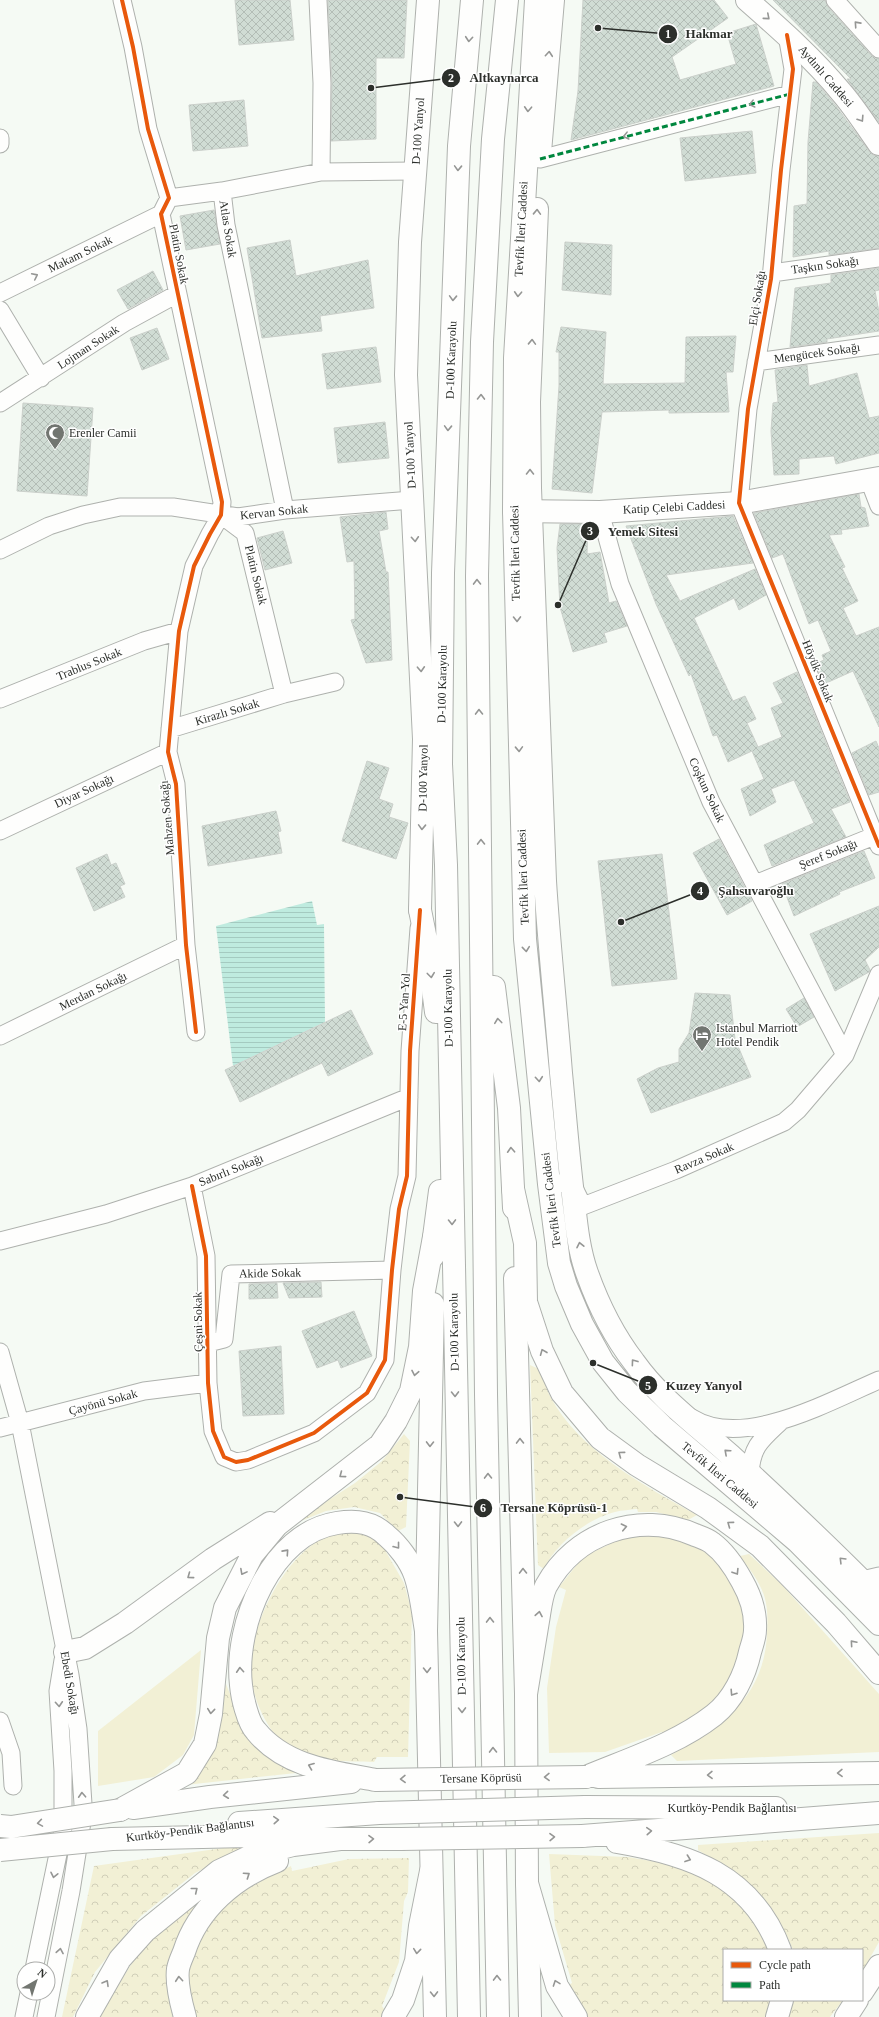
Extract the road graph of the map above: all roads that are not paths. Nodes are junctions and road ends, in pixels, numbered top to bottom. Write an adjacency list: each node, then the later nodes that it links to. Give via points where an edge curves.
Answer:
1 (122, 0): 22 (street, via 148,129)
2 (318, 0): 19 (street, via 322,83)
3 (428, 0): 20 (main road, D-100 Yanyol)
4 (472, 0): 61 (main road, D-100 Karayolu, one-way to 61, via 459,146 443,573 441,764 446,865)
5 (507, 0): 50 (main road, one-way to 5, via 477,576 482,342 493,139)
6 (536, 0): 38 (main road, Tevfik İleri Caddesi, one-way to 38, via 515,358)
7 (553, 0): 18 (main road, Tevfik İleri Caddesi, one-way to 7)
8 (747, 0): 10 (main road, Aydınlı Caddesi, one-way to 10)
9 (835, 0): 11 (street, one-way to 9)
10 (787, 35): 12 (main road, Aydınlı Caddesi); 13 (street, Elçi Sokağı)
11 (879, 49)
12 (819, 67): 13 (street, via 808,65); 17 (main road, Aydınlı Caddesi, one-way to 17, via 853,106)
13 (793, 68): 14 (street, Elçi Sokağı)
14 (790, 94): 18 (street, one-way to 18); 25 (street, Elçi Sokağı)
15 (0, 138): 16 (street)
16 (0, 144)
17 (879, 144)
18 (540, 159): 38 (main road, Tevfik İleri Caddesi, one-way to 18)
19 (321, 172): 20 (street, Atlas Sokak); 21 (street, Atlas Sokak)
20 (415, 172): 34 (main road, D-100 Yanyol, via 406,375)
21 (222, 192): 22 (street); 37 (street, Atlas Sokak, via 226,225)
22 (168, 198): 23 (street, Platin Sokak)
23 (161, 214): 26 (street, Makam Sokak, one-way to 23); 27 (street, Platin Sokak)
24 (879, 258): 25 (street, Taşkın Sokağı)
25 (772, 273): 30 (street, Elçi Sokağı)
26 (0, 293)
27 (177, 294): 31 (street, Lojman Sokak, via 124,324); 40 (street, Platin Sokak, via 222,502)
28 (0, 310): 31 (street)
29 (879, 344): 30 (street, Mengücek Sokağı)
30 (756, 362): 35 (street, Elçi Sokağı, via 748,409)
31 (41, 378): 32 (street, Lojman Sokak)
32 (0, 403)
33 (874, 479): 35 (main road, Katip Çelebi Caddesi); 36 (street)
34 (412, 500): 37 (street, Kervan Sokak); 52 (main road, D-100 Yanyol, one-way to 52, via 424,739)
35 (739, 503): 39 (main road, Katip Çelebi Caddesi); 49 (street, Höyük Sokak)
36 (879, 506)
37 (285, 510): 40 (street, Kervan Sokak, via 238,517)
38 (522, 511): 39 (main road, Katip Çelebi Caddesi); 56 (main road, Tevfik İleri Caddesi, via 545,881); 57 (main road, Tevfik İleri Caddesi, one-way to 57, via 525,932)
39 (600, 512): 51 (street, Coşkun Sokak, via 620,584 687,748 711,802)
40 (221, 515): 41 (street, Kervan Sokak, via 173,507 120,508 83,515 49,526); 42 (street, Mahzen Sokağı, via 194,566); 44 (street, Platin Sokak, via 245,533)
41 (0, 550)
42 (179, 631): 45 (street, Trablus Sokak, via 144,641); 46 (street, Mahzen Sokağı)
43 (335, 682): 44 (street, Kirazlı Sokak)
44 (284, 694): 46 (street, Kirazlı Sokak)
45 (0, 699)
46 (170, 729): 47 (street, Mahzen Sokağı)
47 (168, 752): 48 (street, Diyar Sokağı); 53 (street, Mahzen Sokağı, via 176,784)
48 (0, 831)
49 (878, 839): 51 (street, Şeref Sokağı)
50 (481, 882): 65 (main road, one-way to 50, via 509,1108); 116 (main road, one-way to 50, via 486,1402)
51 (755, 884): 59 (street, Coşkun Sokak)
52 (420, 910): 60 (street, E-5 Yan Yol); 61 (main road, D-100 Yanyol, one-way to 61, via 428,950)
53 (186, 945): 55 (street, Mahzen Sokağı); 58 (street, Merdan Sokağı)
54 (879, 974): 59 (street)
55 (196, 1032)
56 (558, 1032): 57 (main road); 62 (main road, Tevfik İleri Caddesi)
57 (534, 1033): 63 (main road, Tevfik İleri Caddesi, one-way to 63)
58 (0, 1036)
59 (845, 1055): 62 (street, Ravza Sokak, via 791,1117 773,1128 584,1206)
60 (409, 1096): 64 (street, Sabırlı Sokağı); 68 (street, E-5 Yan Yol, via 407,1176 399,1209)
61 (450, 1127): 66 (main road); 115 (main road, D-100 Karayolu, one-way to 115)
62 (571, 1182): 63 (street); 73 (main road, Tevfik İleri Caddesi, one-way to 62, via 634,1363 600,1305 581,1253)
63 (548, 1184): 82 (main road, Tevfik İleri Caddesi, via 561,1271 582,1324 604,1362 642,1408 798,1542)
64 (192, 1186): 67 (street, Sabırlı Sokağı, via 106,1214); 69 (street, Çeşni Sokak, via 206,1256)
65 (513, 1189): 85 (main road, one-way to 65, via 836,1623 760,1546 708,1508 637,1465 600,1438 562,1393 542,1351 526,1302 525,1243); 86 (main road, one-way to 65)
66 (434, 1237): 79 (main road, one-way to 79, via 424,1291 420,1347 411,1391 380,1445); 83 (main road, one-way to 83)
67 (0, 1241)
68 (392, 1270): 69 (street, Akide Sokak, via 231,1274 224,1339); 77 (street, E-5 Yan Yol, via 385,1360 367,1393 314,1433 248,1460 236,1462)
69 (208, 1343): 72 (street, Çeşni Sokak)
70 (0, 1352): 75 (street, Ebedi Sokağı)
71 (879, 1380): 74 (street)
72 (208, 1383): 75 (street, Çayönü Sokak, via 144,1391); 77 (street, Çeşni Sokak, via 213,1431)
73 (673, 1406): 74 (street, via 695,1420 726,1429 758,1427); 78 (main road, Tevfik İleri Caddesi, one-way to 73)
74 (780, 1422): 78 (street, via 757,1445 751,1457)
75 (20, 1423): 76 (street, Çayönü Sokak); 84 (street, Ebedi Sokağı)
76 (0, 1428)
77 (224, 1457)
78 (750, 1473): 80 (main road, Tevfik İleri Caddesi, one-way to 78)
79 (305, 1502): 84 (main road, one-way to 84, via 213,1559 85,1648); 93 (main road, one-way to 93, via 277,1525 252,1554 225,1608 218,1638 212,1714 205,1744 187,1773)
80 (870, 1578): 81 (main road, Tevfik İleri Caddesi)
81 (879, 1598)
82 (879, 1624)
83 (426, 1631): 90 (main road, one-way to 83, via 322,1770 283,1756 255,1730 242,1696 239,1667 249,1612 264,1581 287,1550 323,1525 353,1520 378,1527 397,1544 415,1574); 100 (main road, one-way to 100)
84 (65, 1652): 103 (street, one-way to 103, via 58,1691 63,1771 63,1830); 110 (street, Ebedi Sokağı, one-way to 84, via 71,1891 83,1804 78,1729)
85 (879, 1673)
86 (526, 1694): 89 (main road, one-way to 89, via 545,1588 559,1565 576,1549 592,1539 627,1526 655,1524 681,1529 712,1543 735,1568 751,1597 755,1629 748,1664 740,1683 729,1699 715,1714 696,1728); 101 (main road)
87 (0, 1721): 91 (street, via 11,1753)
88 (879, 1773): 89 (main road, one-way to 89)
89 (586, 1777): 90 (main road, Tersane Köprüsü, one-way to 90, bridge)
90 (376, 1780): 93 (main road, one-way to 93, via 210,1797)
91 (12, 1786)
92 (879, 1809): 97 (main road, Kurtköy-Pendik Bağlantısı, one-way to 92, bridge, via 226,1824 379,1813 585,1807)
93 (120, 1810): 95 (main road, one-way to 95, bridge, via 11,1827)
94 (879, 1813): 96 (main road, one-way to 94)
95 (0, 1826)
96 (582, 1836): 98 (main road, one-way to 96, bridge); 102 (main road, one-way to 102, via 646,1847 703,1866 733,1884 749,1899 774,1933)
97 (112, 1839): 98 (main road, via 247,1836); 99 (main road, Kurtköy-Pendik Bağlantısı, bridge)
98 (340, 1839): 111 (main road, one-way to 98, via 120,1959 145,1931 219,1871 251,1856 293,1845); 112 (main road, one-way to 98, via 178,1969 188,1937 206,1909 231,1886 258,1868)
99 (0, 1850)
100 (431, 1871): 113 (main road, one-way to 113, via 416,1961 403,2000); 114 (main road, one-way to 114)
101 (527, 1883): 117 (main road); 118 (main road, one-way to 101, via 557,1986)
102 (780, 1949)
103 (36, 1961)
104 (879, 1966): 105 (main road)
105 (863, 1990)
106 (27, 2001): 109 (street)
107 (782, 2001): 119 (main road)
108 (856, 2001): 120 (main road)
109 (24, 2017)
110 (46, 2017)
111 (87, 2017)
112 (185, 2017)
113 (393, 2017)
114 (435, 2017)
115 (469, 2017)
116 (498, 2017)
117 (530, 2017)
118 (576, 2017)
119 (777, 2017)
120 (846, 2017)

